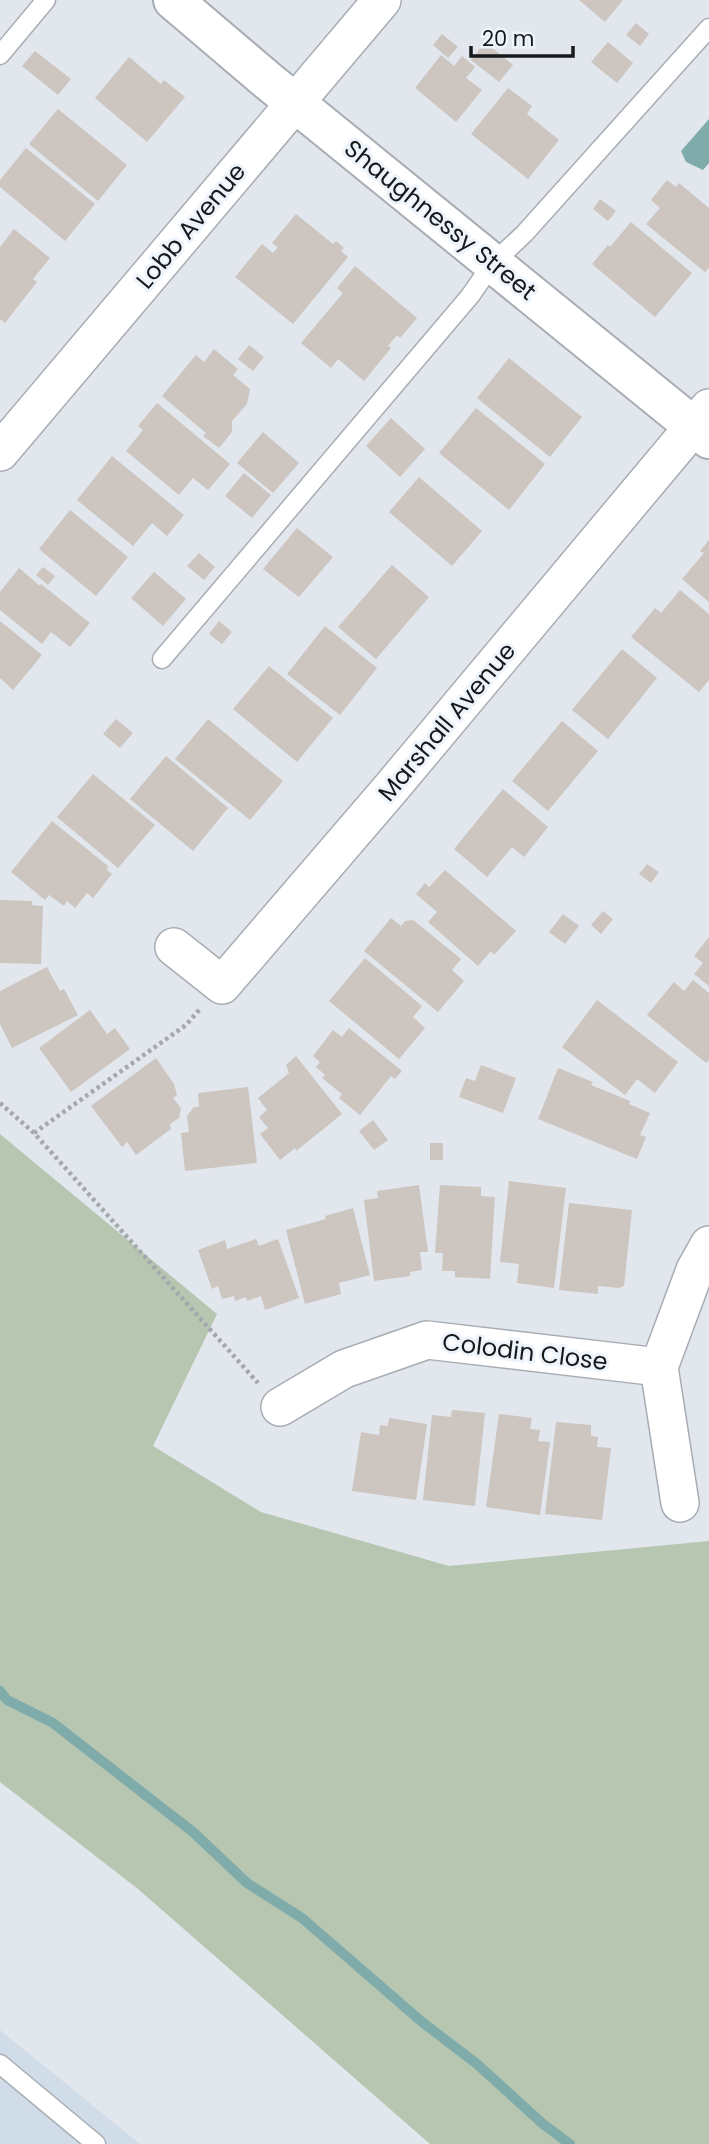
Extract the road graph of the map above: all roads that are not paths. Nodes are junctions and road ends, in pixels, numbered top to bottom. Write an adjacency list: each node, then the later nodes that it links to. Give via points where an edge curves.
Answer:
1 (46, 0): 5 (lane)
2 (173, 0): 6 (main road, Shaughnessy Street)
3 (382, 0): 6 (street, Lobb Avenue)
4 (709, 28): 7 (lane)
5 (0, 55)
6 (295, 103): 7 (main road, Shaughnessy Street); 9 (street, Lobb Avenue)
7 (493, 263): 8 (main road, Shaughnessy Street); 10 (lane, via 470,296)
8 (704, 425): 11 (street, Marshall Avenue, via 222,985)
9 (0, 452)
10 (162, 659)
11 (174, 947)
12 (709, 1245): 13 (street)
13 (659, 1367): 14 (street, Colodin Close, via 427,1340 344,1369); 15 (street)
14 (279, 1407)
15 (680, 1503)
16 (0, 2064): 17 (lane)
17 (96, 2144)

